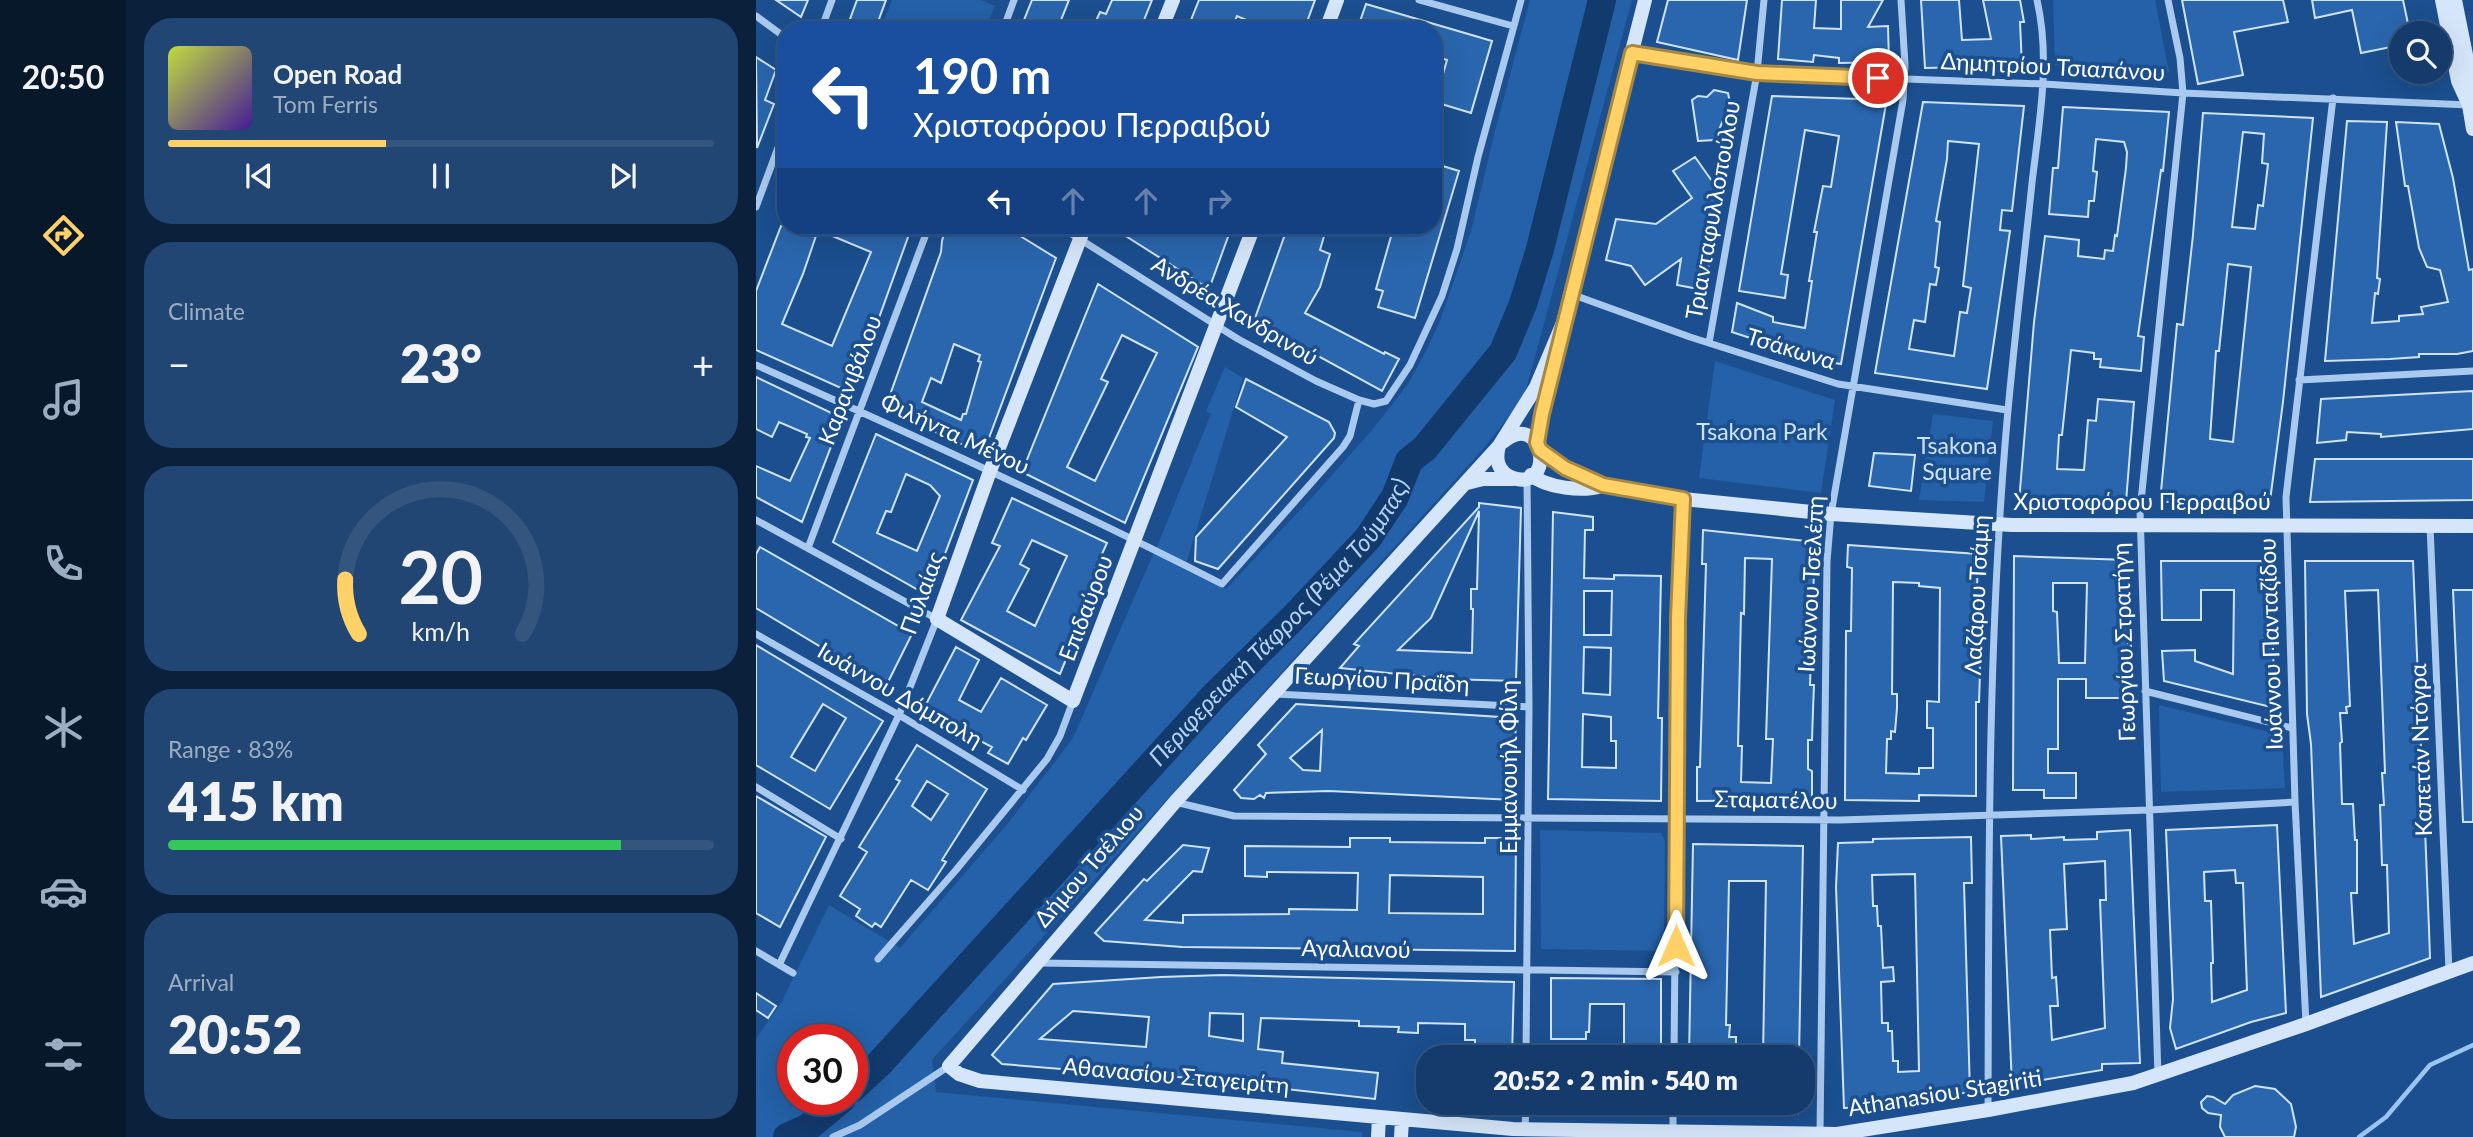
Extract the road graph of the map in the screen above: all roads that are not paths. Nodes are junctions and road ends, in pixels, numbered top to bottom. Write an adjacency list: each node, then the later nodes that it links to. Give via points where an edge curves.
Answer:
1 (832, 0): 15 (street)
2 (1014, 0): 16 (street)
3 (1173, 0): 17 (street)
4 (1337, 0): 18 (street)
5 (1419, 0): 19 (street)
6 (1521, 0): 19 (street)
7 (1645, 0): 21 (street, Δήμου Τσέλιου)
8 (1764, 0): 22 (street, Τριανταφυλλοπούλου)
9 (1901, 0): 23 (street, Ιωάννου Τσελέπη)
10 (2037, 0): 24 (street, Λαζάρου Τσάμη)
11 (2168, 0): 25 (street, Γεωργίου Στρατήγη)
12 (2442, 0): 27 (street, via 2458,81)
13 (2455, 0): 27 (street, via 2471,80)
14 (756, 16): 20 (street)
15 (824, 21)
16 (1006, 21)
17 (1165, 21)
18 (1329, 21)
19 (1513, 26): 43 (street, via 1457,249 1433,317 1390,397 1380,404)
20 (777, 31)
21 (1632, 53): 22 (street, Δημητρίου Τσιαπάνου); 35 (street, Δήμου Τσέλιου)
22 (1757, 73): 23 (street, Δημητρίου Τσιαπάνου); 38 (street, Τριανταφυλλοπούλου)
23 (1905, 79): 24 (street, Δημητρίου Τσιαπάνου); 42 (street, Ιωάννου Τσελέπη)
24 (2044, 84): 25 (street, Δημητρίου Τσιαπάνου); 44 (street, Λαζάρου Τσάμη)
25 (2183, 93): 26 (street, Δημητρίου Τσιαπάνου); 59 (street, Γεωργίου Στρατήγη)
26 (2333, 98): 27 (street, Δημητρίου Τσιαπάνου); 41 (street, Ιωάννου Πανταζίδου)
27 (2471, 105): 28 (street)
28 (2473, 129)
29 (777, 150): 30 (street)
30 (756, 207)
31 (926, 235): 45 (street, Καρανιβάλου)
32 (1081, 235): 48 (street, Πυλαίας)
33 (1086, 235): 37 (street, Ανδρέα Χανδρινού)
34 (1251, 235): 37 (street, Επιδαύρου)
35 (1571, 294): 36 (street, Δήμου Τσέλιου); 38 (street, Τσάκωνα)
36 (1563, 323): 46 (street, Δήμου Τσέλιου, via 1536,387); 47 (street, Δήμου Τσέλιου)
37 (1217, 326): 43 (street, Ανδρέα Χανδρινού); 60 (street, Επιδαύρου)
38 (1709, 343): 42 (street, Τσάκωνα)
39 (756, 365): 45 (street, Φιλήντα Μένου)
40 (2473, 371): 41 (street)
41 (2299, 380): 56 (street, Ιωάννου Πανταζίδου)
42 (1853, 388): 44 (street, Τσάκωνα); 53 (street, Ιωάννου Τσελέπη)
43 (1359, 400): 60 (street, Φιλήντα Μένου, via 1350,436 1337,456 1222,584)
44 (2007, 410): 55 (street, Λαζάρου Τσάμη)
45 (859, 411): 48 (street, Φιλήντα Μένου); 61 (street, Καρανιβάλου)
46 (1501, 444): 47 (street, via 1520,435); 49 (street, via 1499,466 1506,475); 50 (street, Δήμου Τσέλιου)
47 (1539, 447): 49 (street, via 1540,464); 51 (street, Χριστοφόρου Περραιβού, via 1565,468)
48 (990, 471): 60 (street, Φιλήντα Μένου); 62 (street, Πυλαίας)
49 (1525, 477): 50 (street); 51 (street, Χριστοφόρου Περραιβού, via 1588,488); 67 (street, Εμμανουήλ Φίλη)
50 (1466, 483): 65 (street, Δήμου Τσέλιου)
51 (1603, 485): 52 (street, Χριστοφόρου Περραιβού)
52 (1683, 499): 53 (street, Χριστοφόρου Περραιβού); 77 (street)
53 (1831, 514): 55 (street, Χριστοφόρου Περραιβού); 78 (street, Ιωάννου Τσελέπη)
54 (756, 520): 61 (street)
55 (1998, 525): 59 (street, Χριστοφόρου Περραιβού); 75 (street, Λαζάρου Τσάμη)
56 (2286, 525): 57 (street, Χριστοφόρου Περραιβού); 59 (street, Χριστοφόρου Περραιβού); 69 (street, Ιωάννου Πανταζίδου)
57 (2430, 526): 58 (street, Χριστοφόρου Περραιβού); 86 (street, Καπετάν Ντόγρα)
58 (2473, 526)
59 (2140, 527): 64 (street, Γεωργίου Στρατήγη)
60 (1136, 540): 66 (street, Επιδαύρου)
61 (808, 548): 62 (street)
62 (937, 619): 66 (street); 68 (street, Πυλαίας)
63 (756, 634): 68 (street, Ιωάννου Δόμπολη)
64 (2145, 691): 69 (street); 74 (street, Γεωργίου Στρατήγη)
65 (1274, 694): 67 (street, Γεωργίου Πραΐδη); 72 (street, Δήμου Τσέλιου)
66 (1073, 702): 71 (street, Επιδαύρου, via 1051,752)
67 (1529, 707): 76 (street, Εμμανουήλ Φίλη)
68 (899, 715): 71 (street, Ιωάννου Δόμπολη); 79 (street, Πυλαίας)
69 (2292, 728): 73 (street, Ιωάννου Πανταζίδου)
70 (756, 787): 79 (street)
71 (1023, 790): 81 (street, Επιδαύρου)
72 (1175, 802): 76 (street, Σταματέλου, via 1234,816); 82 (street, Δήμου Τσέλιου)
73 (2295, 802): 74 (street, Σταματέλου); 89 (street, Ιωάννου Πανταζίδου)
74 (2149, 810): 75 (street, Σταματέλου); 93 (street, Γεωργίου Στρατήγη)
75 (1990, 814): 78 (street, Σταματέλου); 94 (street, Λαζάρου Τσάμη)
76 (1528, 817): 77 (street, Σταματέλου); 85 (street, Εμμανουήλ Φίλη)
77 (1676, 818): 78 (street, Σταματέλου); 87 (street)
78 (1824, 820): 101 (street, Ιωάννου Τσελέπη)
79 (841, 839): 84 (street, Πυλαίας)
80 (756, 951): 84 (street)
81 (878, 959)
82 (1036, 963): 85 (street, Αγαλιανού); 92 (street, Δήμου Τσέλιου)
83 (2473, 963): 86 (street, Athanasiou Stagiriti)
84 (779, 965): 88 (street)
85 (1527, 971): 87 (street, Αγαλιανού); 90 (street, Εμμανουήλ Φίλη)
86 (2449, 971): 89 (street, Athanasiou Stagiriti)
87 (1676, 972): 91 (street)
88 (793, 973)
89 (2306, 1024): 93 (street, Athanasiou Stagiriti)
90 (1526, 1045)
91 (1674, 1045)
92 (949, 1066): 97 (street, Αθανασίου Σταγειρίτη, via 980,1081); 102 (street, via 860,1125)
93 (2158, 1076): 94 (street, Athanasiou Stagiriti)
94 (1988, 1110): 101 (street, Athanasiou Stagiriti)
95 (1526, 1115): 99 (street)
96 (1673, 1115): 100 (street)
97 (1378, 1117): 98 (street, Αθανασίου Σταγειρίτη); 103 (street)
98 (1402, 1120): 99 (street, Athanasiou Stagiriti); 104 (street)
99 (1525, 1129): 100 (street, Athanasiou Stagiriti)
100 (1673, 1131): 101 (street, Athanasiou Stagiriti)
101 (1820, 1134)
102 (833, 1137)
103 (1378, 1137)
104 (1401, 1137)

